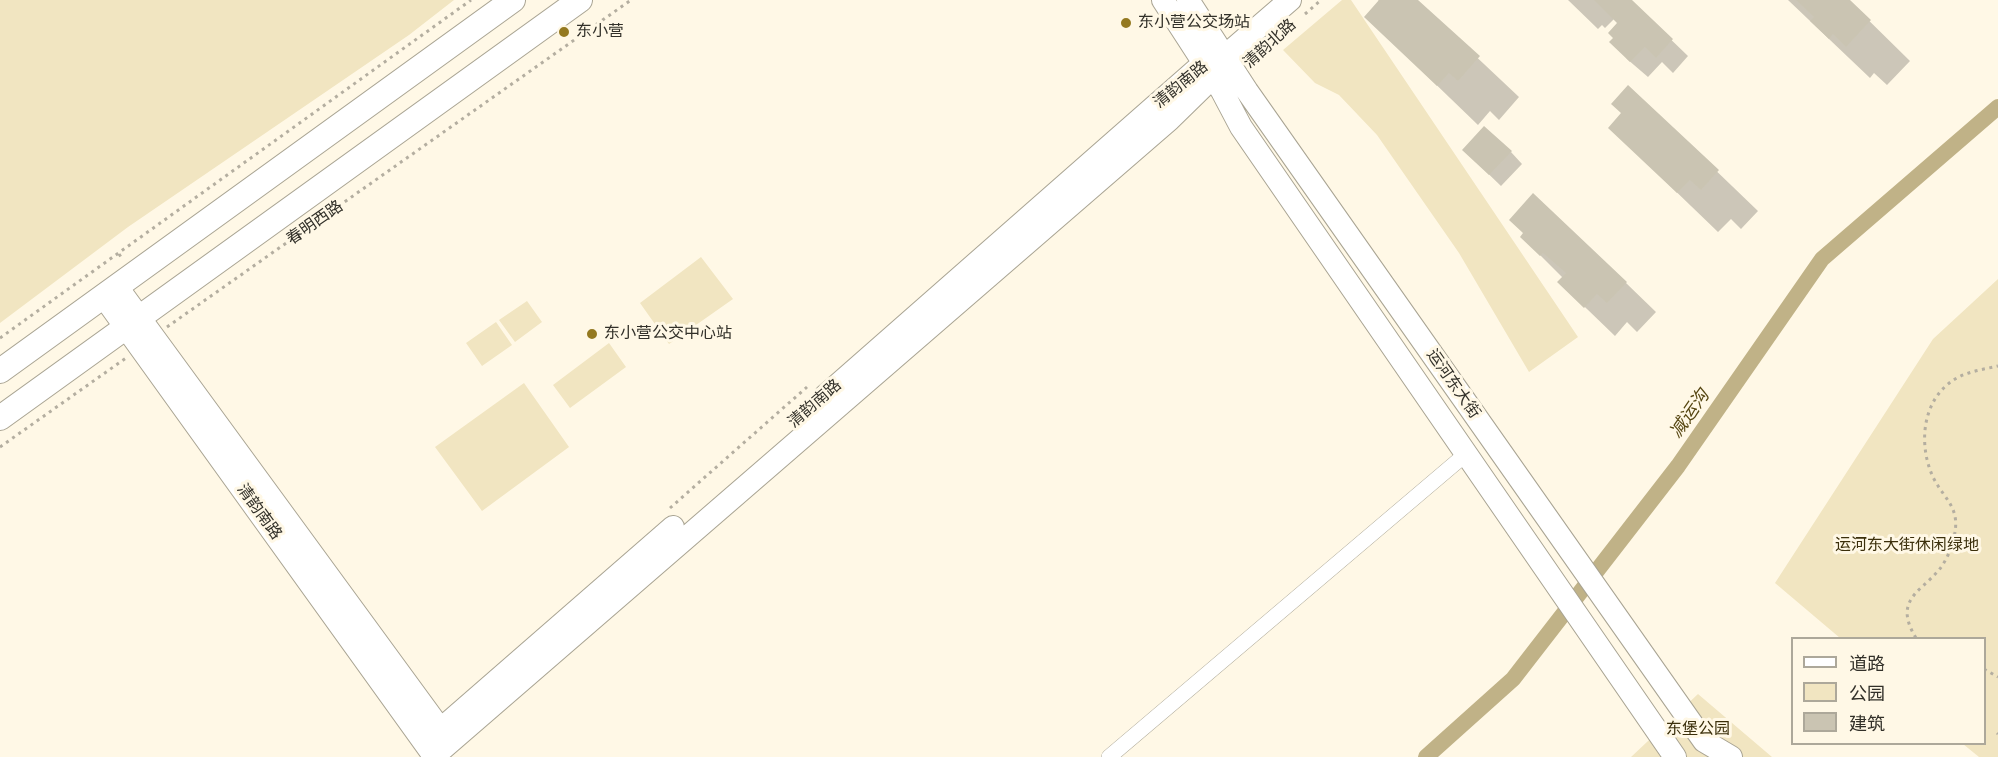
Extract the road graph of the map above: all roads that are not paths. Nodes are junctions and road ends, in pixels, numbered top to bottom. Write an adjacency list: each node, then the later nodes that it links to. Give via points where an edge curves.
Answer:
1 (513, 0): 7 (main road)
2 (580, 0): 8 (main road, 春明西路)
3 (1163, 0): 6 (main road, 运河东大街)
4 (1188, 0): 6 (main road, 运河东大街)
5 (1297, 8): 6 (main road, 清韵北路)
6 (1214, 65): 8 (main road, 清韵南路, via 1169,120 438,738); 11 (main road, 运河东大街, via 1241,127); 14 (main road, 运河东大街, via 1547,518 1704,741)
7 (110, 292): 8 (main road, 清韵南路); 9 (main road)
8 (141, 333): 10 (main road, 春明西路)
9 (0, 371)
10 (0, 418)
11 (1466, 454): 12 (street); 13 (main road, 运河东大街)
12 (1109, 757)
13 (1676, 757)
14 (1731, 757)

